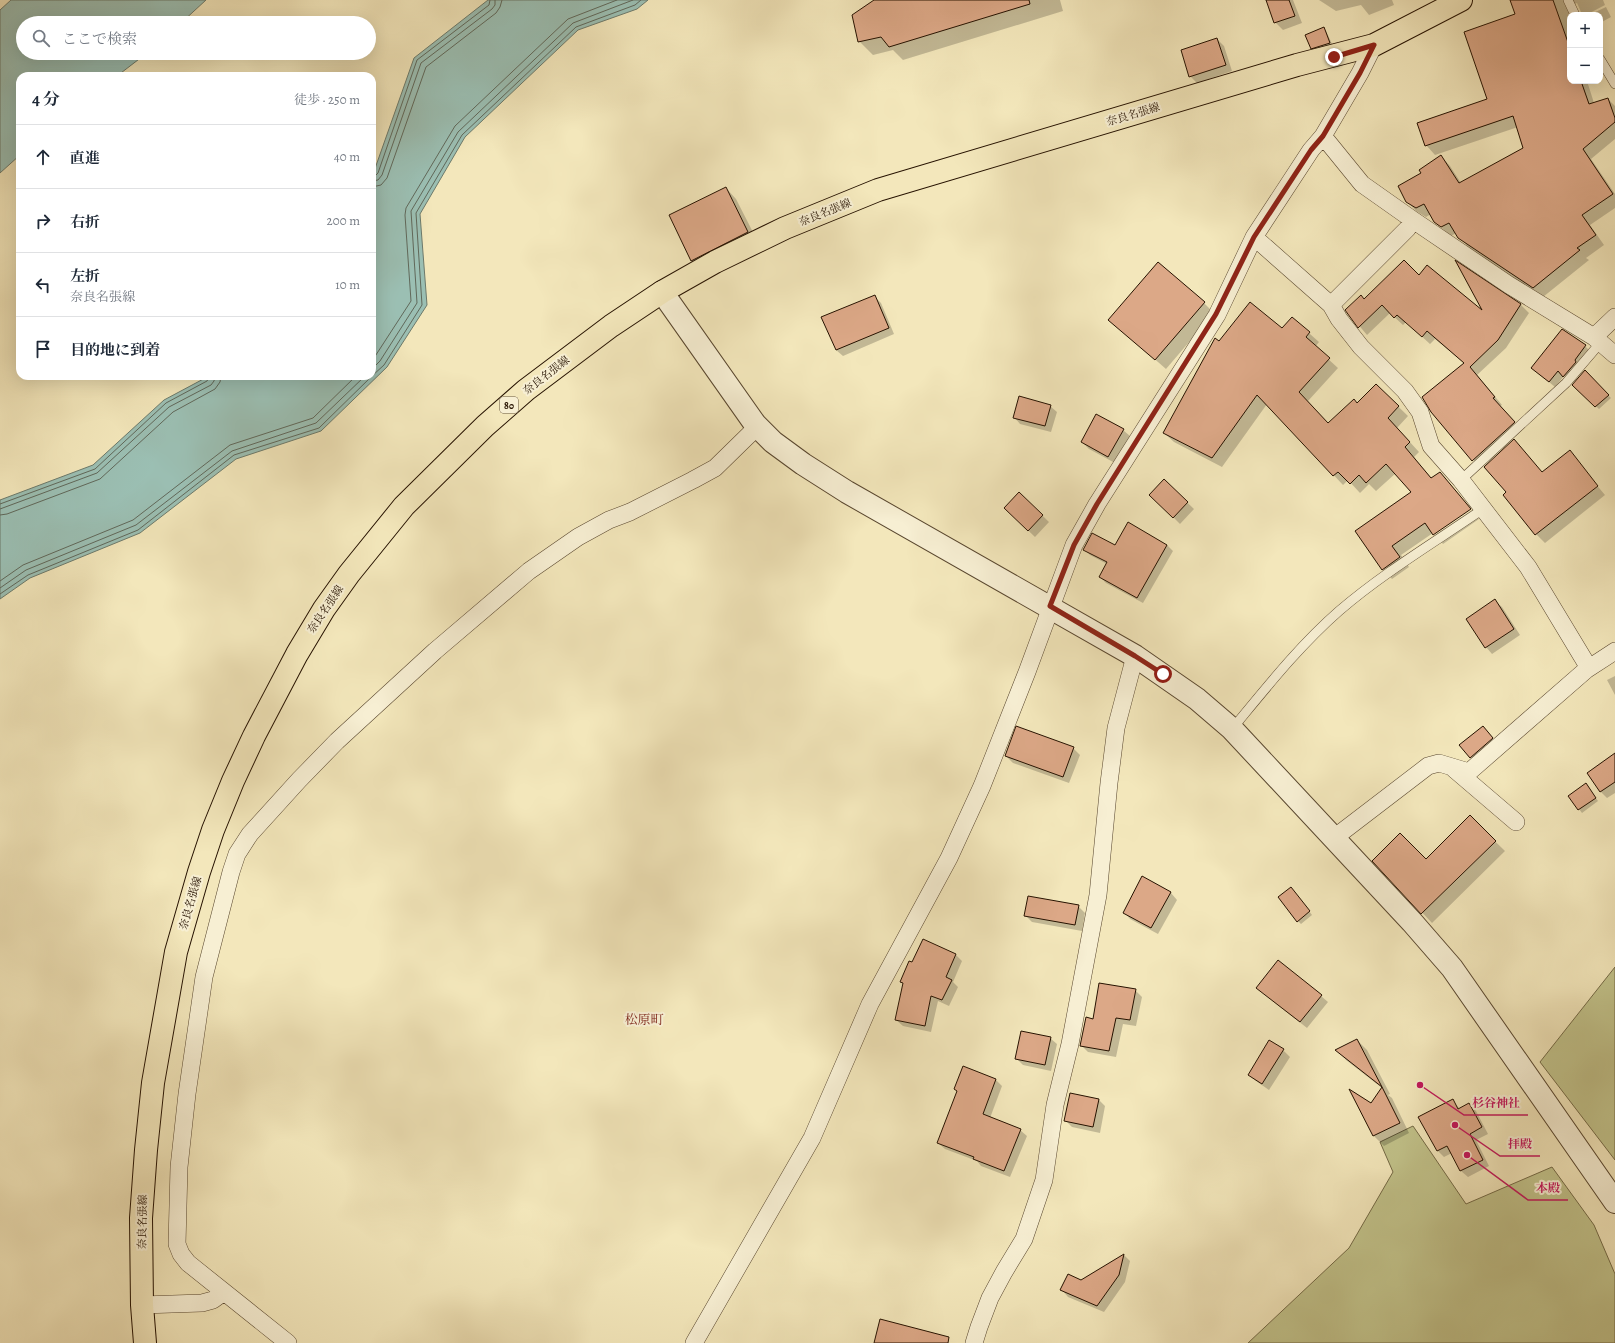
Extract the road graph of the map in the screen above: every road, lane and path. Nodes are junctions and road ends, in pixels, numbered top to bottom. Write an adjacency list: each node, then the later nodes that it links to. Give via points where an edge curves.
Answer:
1 (1462, 0): 3 (main road, 奈良名張線 / 80)
2 (1568, 0): 4 (lane)
3 (1438, 5): 5 (main road, 奈良名張線 / 80)
4 (1574, 12)
5 (1374, 45): 8 (street); 11 (main road, 奈良名張線 / 80, via 1297,65 878,190 785,228 714,262)
6 (1603, 64): 7 (lane)
7 (1615, 84)
8 (1323, 136): 9 (street, via 1362,184); 10 (street, via 1311,150)
9 (1413, 220): 12 (street); 14 (street)
10 (1254, 237): 12 (street); 18 (street, via 1216,314 1074,545)
11 (662, 292): 15 (street); 28 (main road, 奈良名張線 / 80, via 611,326 526,390 485,426 404,506 324,609 277,689 233,781 213,830 198,872 176,952 153,1083 146,1150 141,1218)
12 (1331, 306): 16 (street, via 1361,347 1405,391 1420,412 1431,446)
13 (1615, 317): 14 (street)
14 (1604, 346): 16 (lane, via 1596,348 1566,383)
15 (758, 426): 18 (street, via 773,442 847,492); 27 (street, via 715,468 578,537 529,571 435,651 337,741 250,834 237,854 204,976 179,1167 177,1244 188,1263)
16 (1461, 480): 17 (street)
17 (1483, 508): 21 (street, via 1528,568); 22 (lane, via 1339,611 1297,651)
18 (1050, 606): 20 (street); 31 (street, via 1028,672 988,772 949,858 870,1004 812,1138)
19 (1615, 651): 21 (street)
20 (1135, 656): 22 (street, via 1197,699); 32 (street, via 1116,728 1098,895 1070,1044 1055,1105 1044,1180 1024,1239 990,1298)
21 (1588, 668): 23 (street, via 1468,772)
22 (1232, 729): 25 (street)
23 (1452, 766): 24 (street); 25 (street, via 1439,763 1428,766)
24 (1516, 822)
25 (1334, 838): 26 (street, via 1452,968)
26 (1615, 1202)
27 (224, 1292): 28 (street, via 202,1304); 30 (street)
28 (142, 1305): 29 (main road, 奈良名張線 / 80)
29 (145, 1343)
30 (288, 1343)
31 (694, 1343)
32 (974, 1343)

